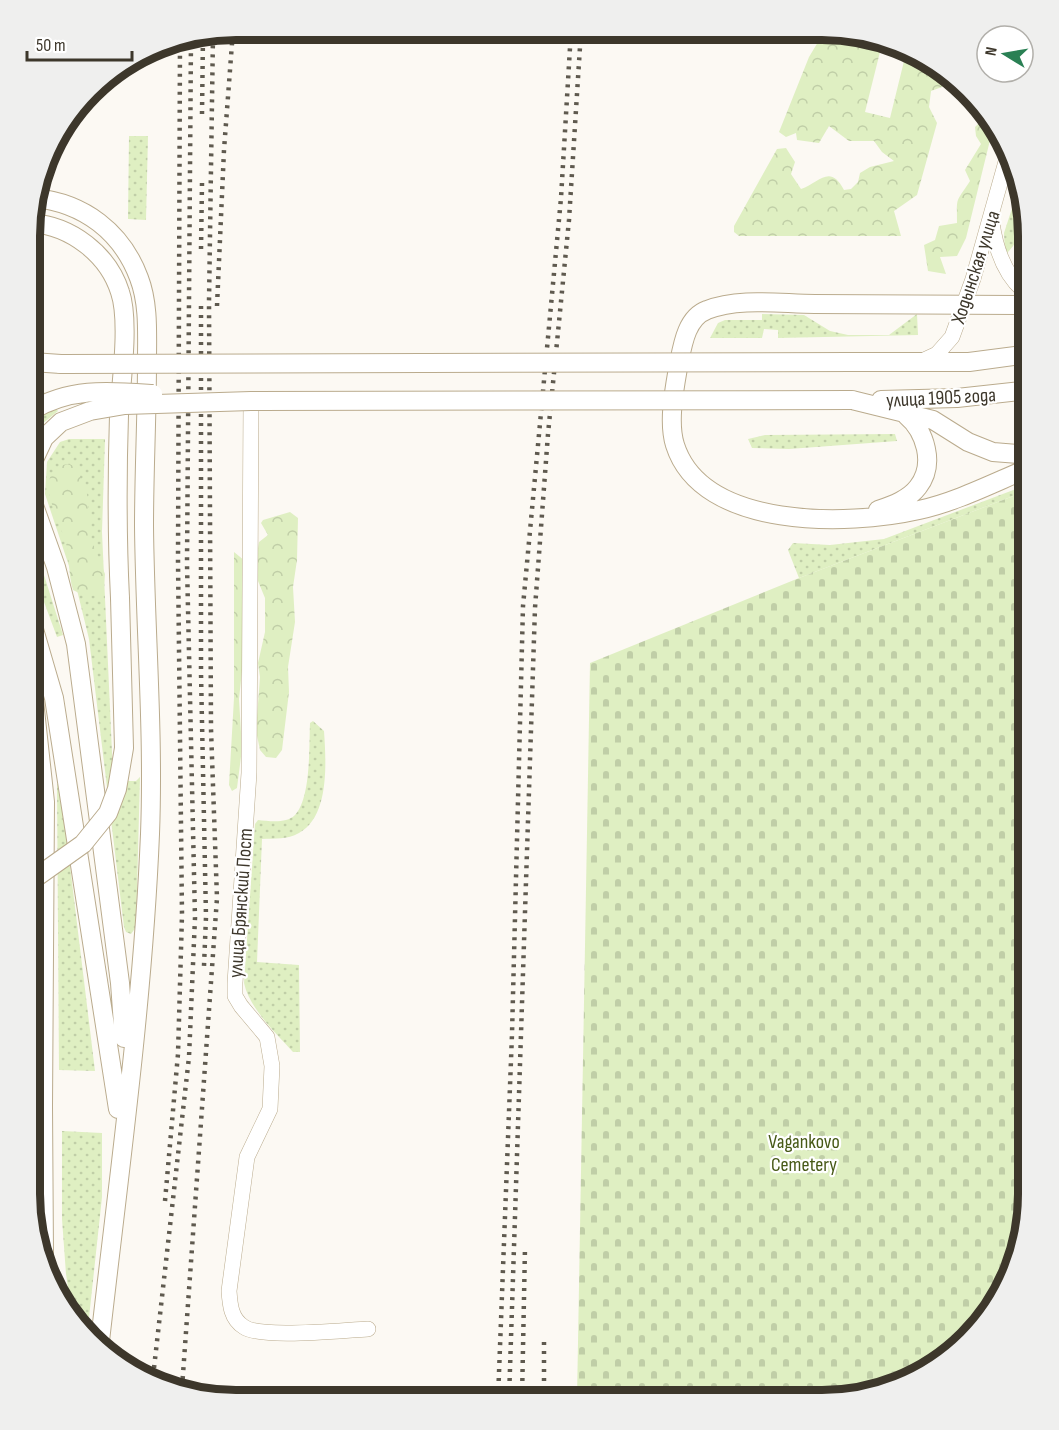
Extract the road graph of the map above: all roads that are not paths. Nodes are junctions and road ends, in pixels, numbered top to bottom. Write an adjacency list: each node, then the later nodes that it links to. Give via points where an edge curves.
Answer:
1 (1005, 165): 3 (street, Ходынская улица)
2 (44, 200): 24 (main road, via 77,208 107,228 134,266 146,308 144,526 150,836)
3 (992, 219): 5 (street, via 1005,269); 6 (street, Ходынская улица)
4 (41, 224): 23 (main road, bridge, via 63,231 90,248 107,267 122,296 116,505 124,748 117,789 108,813 83,844)
5 (1018, 285)
6 (964, 304): 7 (main road); 10 (street, Ходынская улица, via 952,337 944,347); 19 (main road, via 719,306 704,311 686,333 675,387 673,436 685,467 695,478 721,496 777,515 819,520)
7 (1018, 305)
8 (1018, 356): 10 (main road, улица 1905 года)
9 (40, 363): 10 (main road, улица 1905 года, bridge)
10 (915, 364)
11 (1018, 391): 12 (main road, улица 1905 года, via 957,398)
12 (852, 400): 13 (main road, bridge); 15 (main road)
13 (251, 401): 14 (main road, bridge, via 94,391 68,394); 16 (main road, bridge, via 125,405 82,413 52,429); 27 (street, улица Брянский Пост, via 249,773 235,996 270,1045 272,1076 270,1109 247,1157 229,1291 231,1311 245,1328 263,1333)
14 (40, 407)
15 (906, 415): 17 (main road, via 933,420 993,452); 19 (main road, via 916,424 926,445 921,484 904,499)
16 (40, 446)
17 (1018, 454)
18 (1018, 472): 19 (main road, via 920,510)
19 (855, 518)
20 (40, 522): 24 (main road, via 68,605 83,682 120,983)
21 (40, 646): 25 (main road, via 58,725 117,1095)
22 (40, 741): 26 (main road, bridge, via 45,802)
23 (40, 875)
24 (125, 1120): 25 (main road)
25 (120, 1165): 28 (main road)
26 (44, 1231)
27 (369, 1329)
28 (101, 1334)

